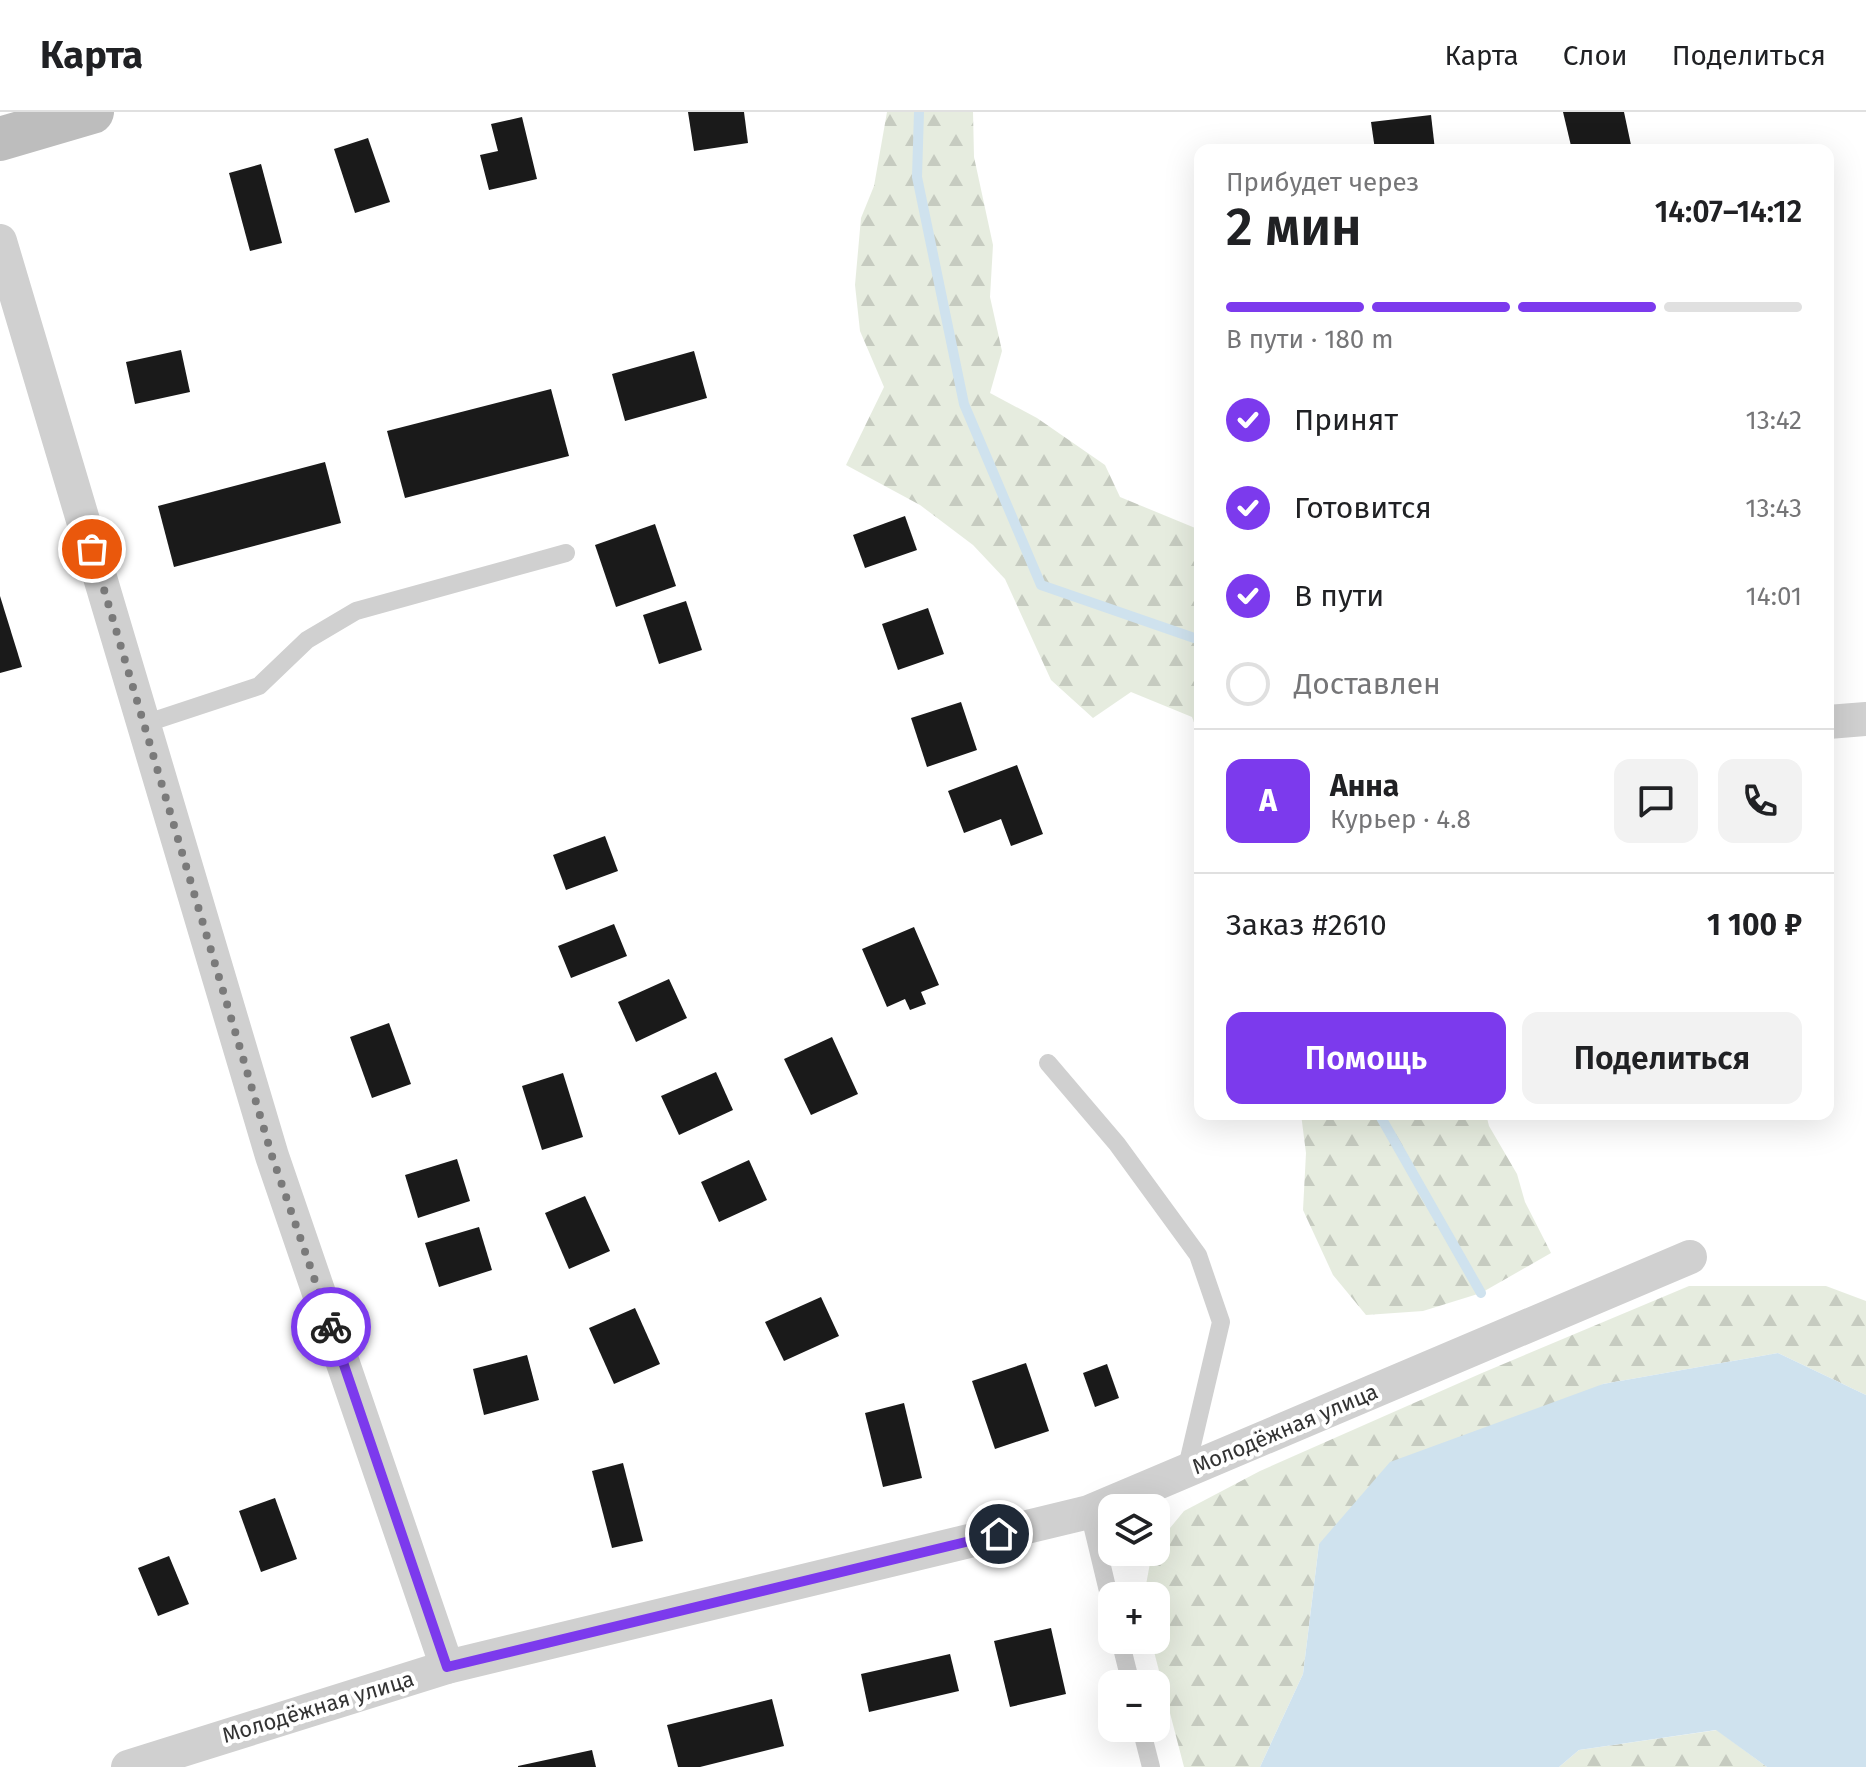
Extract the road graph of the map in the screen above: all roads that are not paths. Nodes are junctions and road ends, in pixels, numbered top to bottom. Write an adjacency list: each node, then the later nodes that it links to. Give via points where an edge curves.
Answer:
1 (92, 112): 2 (street)
2 (0, 139)
3 (0, 241): 5 (street)
4 (566, 553): 5 (lane, via 356,611 307,640 259,686)
5 (144, 724): 11 (street, via 272,1156)
6 (1048, 1063): 8 (lane, via 1117,1144 1203,1268 1221,1322)
7 (1690, 1257): 8 (street, Молодёжная улица)
8 (1186, 1471): 9 (street, Молодёжная улица)
9 (1089, 1512): 10 (lane); 11 (street, Молодёжная улица)
10 (1106, 1582)
11 (447, 1667): 13 (street, Молодёжная улица)
12 (1145, 1742): 14 (lane)
13 (128, 1767)
14 (1151, 1767)

